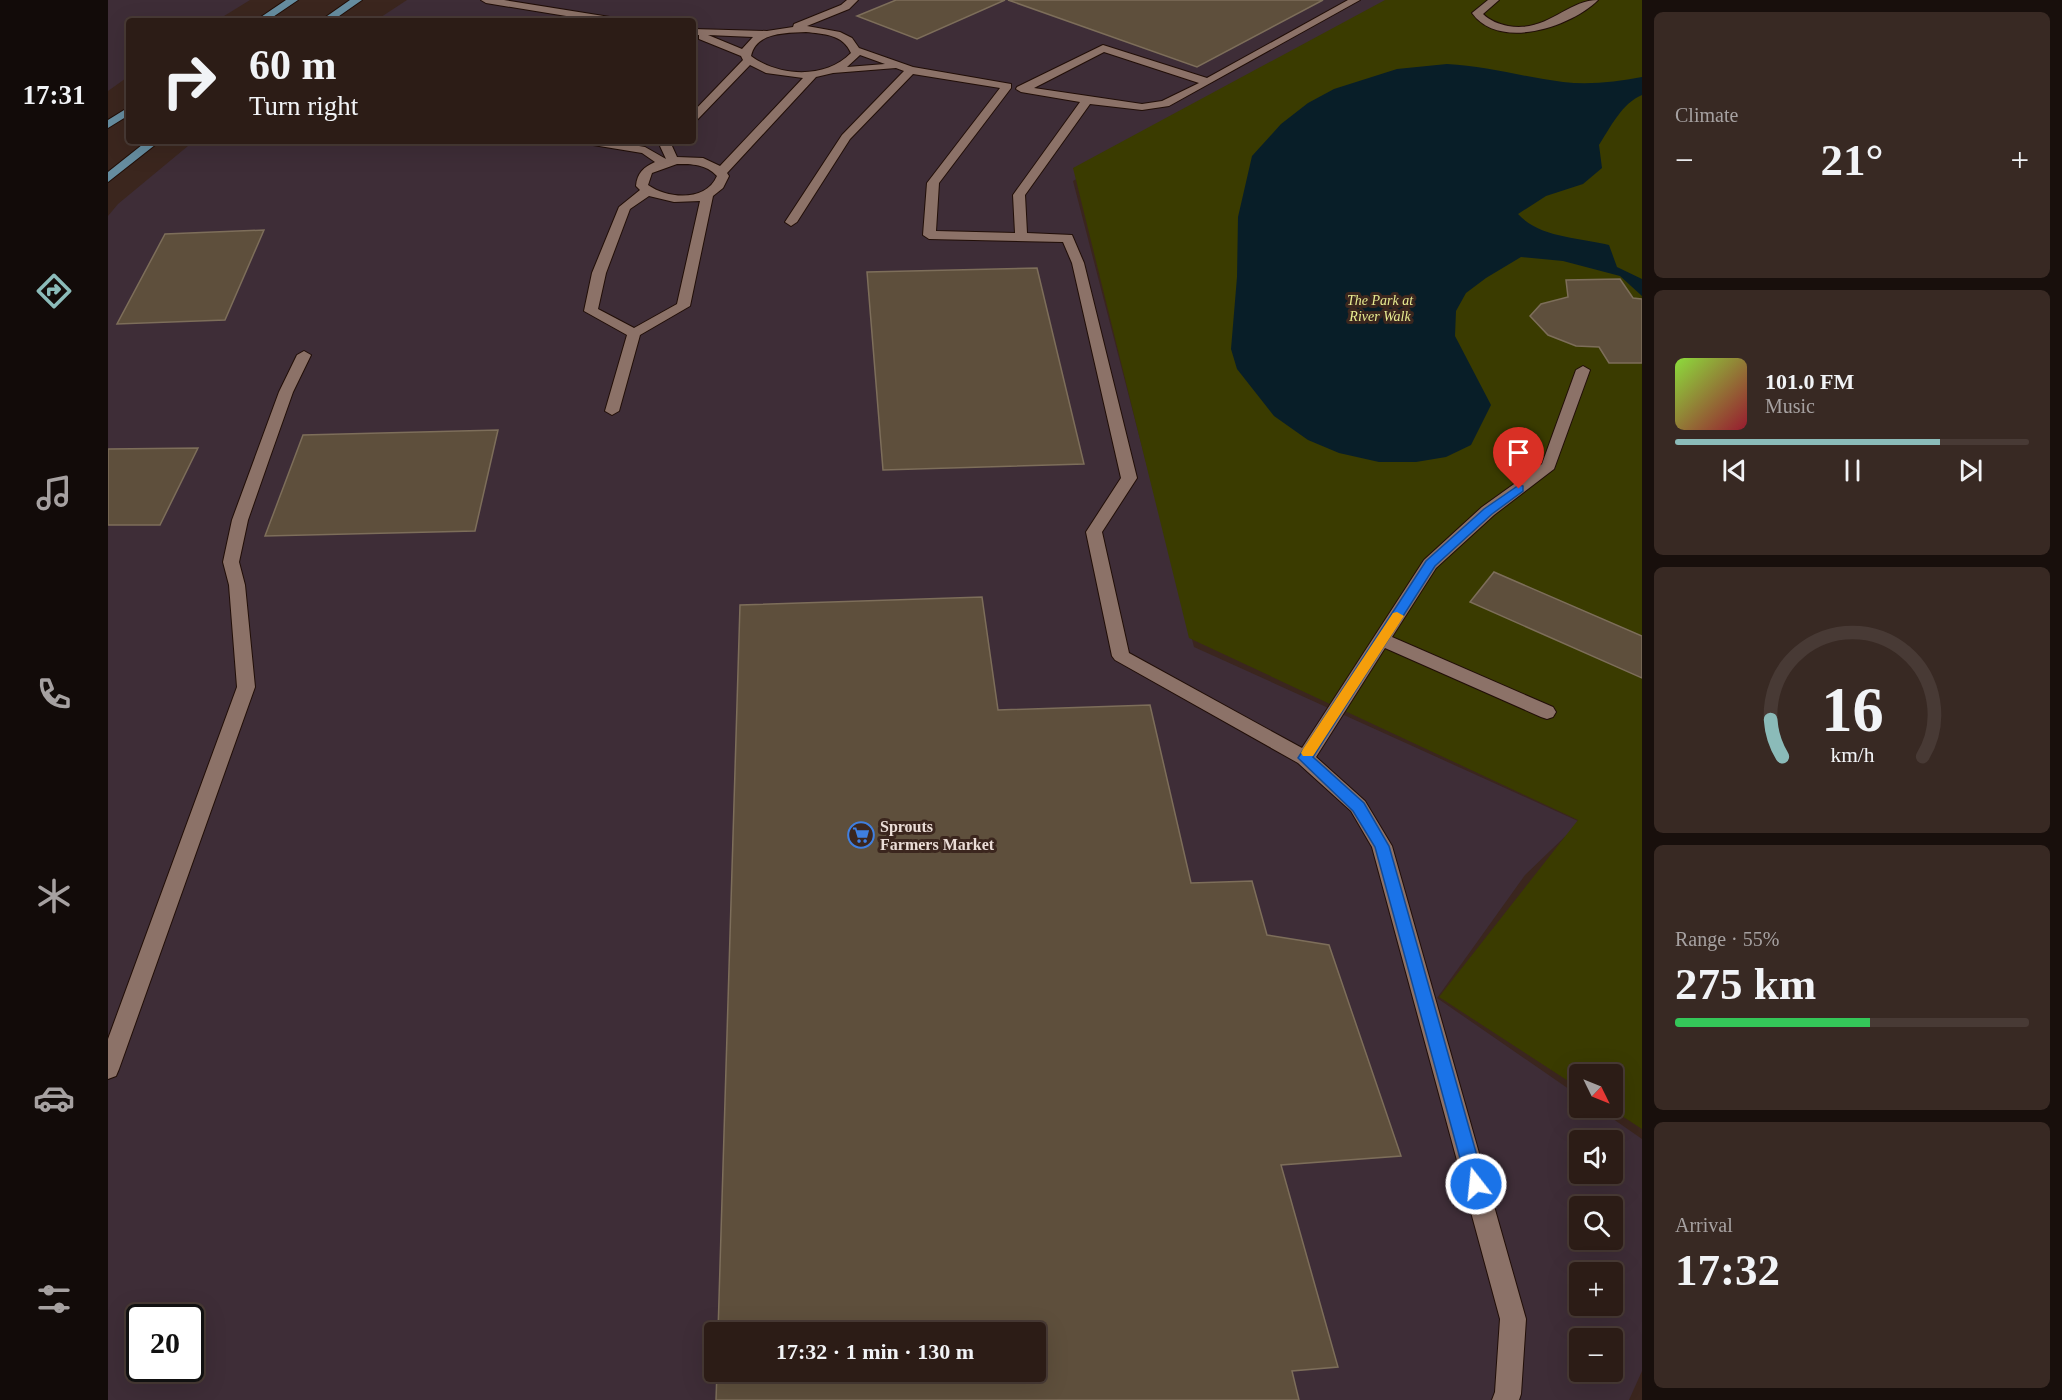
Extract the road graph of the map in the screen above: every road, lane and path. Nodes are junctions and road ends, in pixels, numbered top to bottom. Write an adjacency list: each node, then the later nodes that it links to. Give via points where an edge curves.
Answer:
1 (293, 0): 8 (main road)
2 (357, 0): 9 (main road)
3 (486, 0): 10 (lane)
4 (1355, 0): 20 (lane)
5 (1494, 0): 6 (lane, via 1477,13 1481,19 1507,29 1525,30 1546,26)
6 (1593, 0)
7 (846, 17): 11 (lane); 11 (lane, via 823,31); 15 (lane)
8 (265, 18)
9 (330, 18)
10 (597, 18)
11 (789, 30): 14 (lane)
12 (696, 33): 14 (lane)
13 (696, 34): 16 (lane)
14 (770, 34): 16 (lane, via 751,43)
15 (855, 50): 17 (lane); 18 (lane, via 852,60)
16 (748, 57): 19 (lane, via 763,70); 24 (lane)
17 (904, 68): 18 (lane); 21 (lane); 34 (lane, via 846,137)
18 (829, 71): 19 (lane)
19 (813, 75): 30 (lane)
20 (1208, 82): 21 (lane, via 1103,48); 22 (lane, via 1165,104 1142,107)
21 (1015, 88): 22 (lane); 35 (lane, via 933,183 929,235)
22 (1087, 100): 35 (lane, via 1019,195)
23 (126, 112): 25 (main road)
24 (696, 115)
25 (108, 125)
26 (150, 144): 31 (main road)
27 (607, 144): 29 (lane, via 645,150)
28 (668, 144): 29 (lane)
29 (668, 162): 30 (lane, via 702,162); 32 (lane, via 645,173 641,179)
30 (721, 172): 33 (lane, via 722,182)
31 (108, 178)
32 (647, 192): 33 (lane, via 670,199); 36 (lane, via 625,207 599,273 591,311)
33 (708, 193): 36 (lane, via 683,306)
34 (791, 222)
35 (1021, 237): 42 (lane, via 1068,238 1078,263 1129,478 1094,532 1121,656)
36 (634, 333): 39 (lane)
37 (304, 355): 43 (lane, via 262,457 240,520 231,562 237,585 246,687)
38 (1583, 370): 40 (lane, via 1549,466 1488,512 1430,564)
39 (612, 411)
40 (1382, 640): 41 (lane); 42 (lane)
41 (1547, 712)
42 (1305, 758): 44 (lane, via 1358,807 1382,846 1513,1319)
43 (108, 1070)
44 (1505, 1400)

